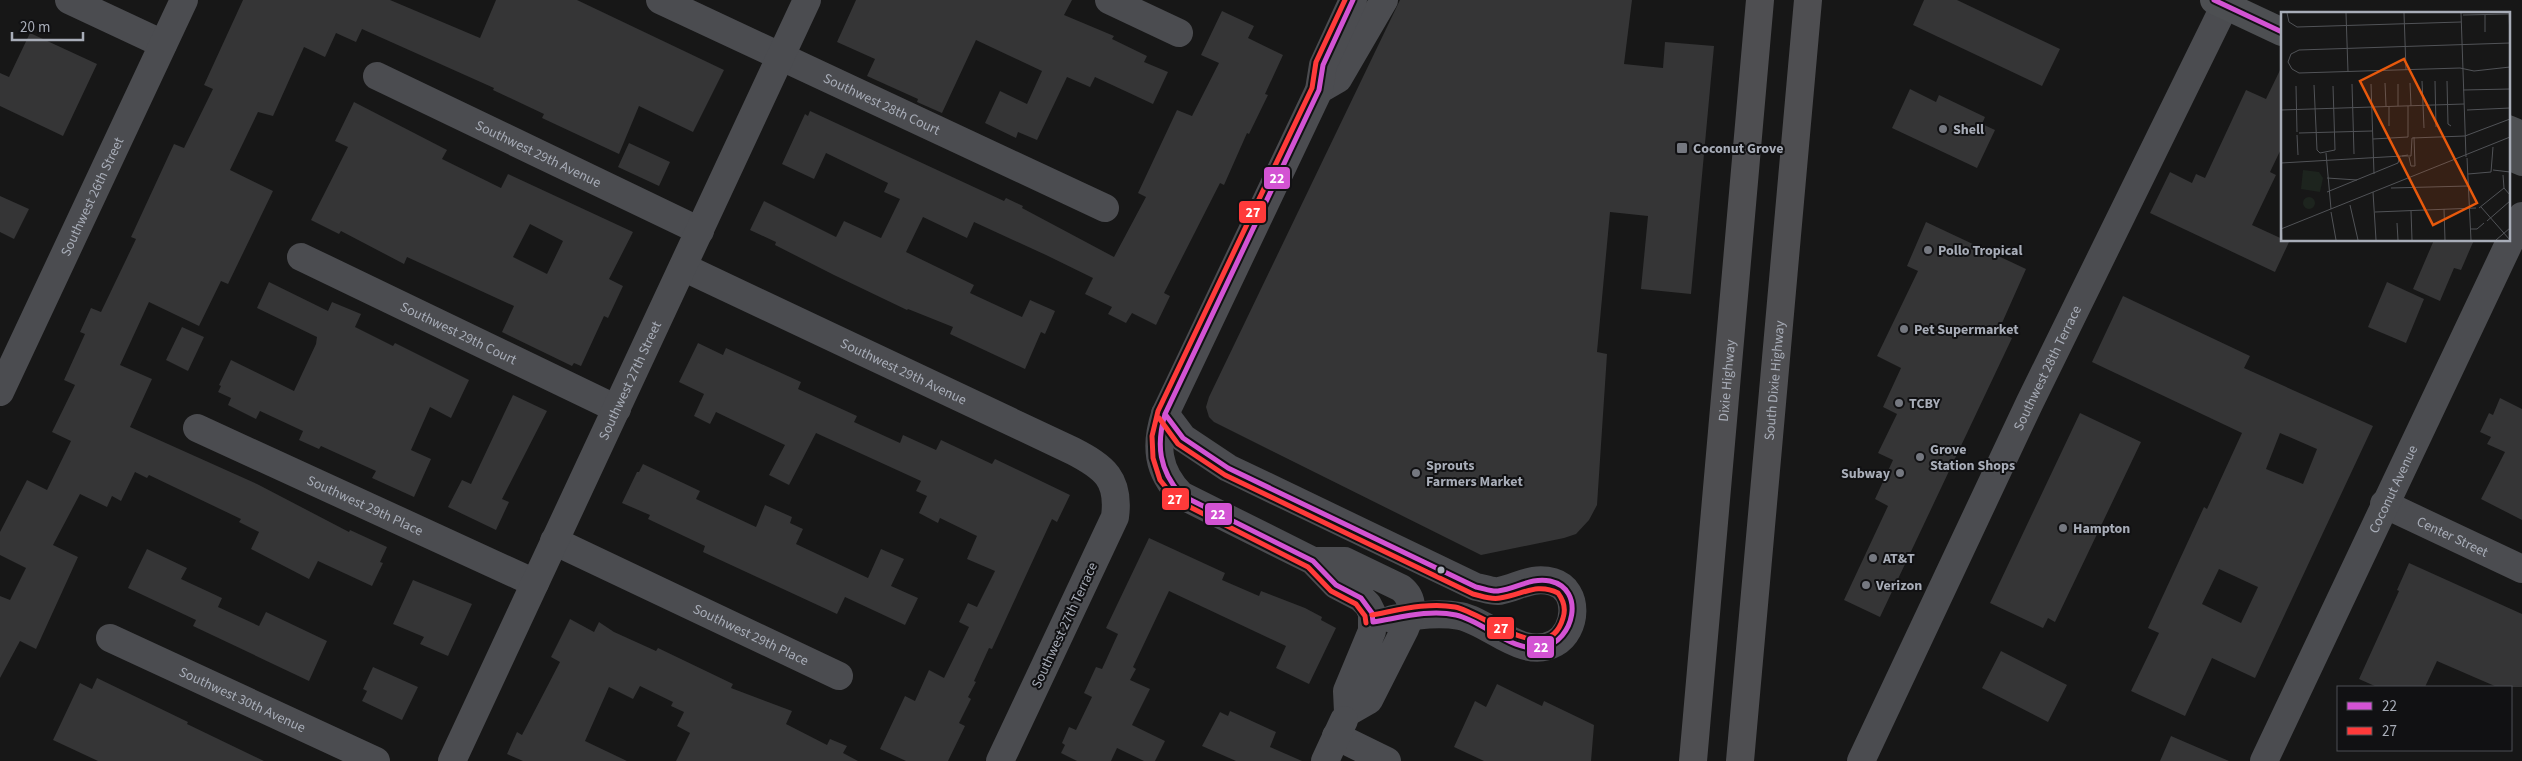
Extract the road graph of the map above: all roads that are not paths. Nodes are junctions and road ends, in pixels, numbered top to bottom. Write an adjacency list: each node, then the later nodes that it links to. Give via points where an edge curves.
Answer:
1 (69, 0): 13 (street)
2 (184, 0): 13 (street, Southwest 26th Street)
3 (660, 0): 14 (street, Southwest 28th Court)
4 (806, 0): 14 (street, Southwest 27th Street)
5 (1109, 0): 12 (street)
6 (1353, 0): 16 (street, via 1323,65)
7 (1384, 0): 16 (street, via 1338,79)
8 (1760, 0): 46 (highway, Dixie Highway)
9 (1808, 0): 47 (highway, South Dixie Highway)
10 (2219, 2): 11 (main road); 48 (street, Southwest 28th Terrace)
11 (2281, 32)
12 (1179, 34)
13 (164, 44): 26 (street, Southwest 26th Street)
14 (780, 57): 21 (street, Southwest 28th Court); 23 (street, Southwest 27th Street)
15 (377, 76): 23 (street, Southwest 29th Avenue)
16 (1320, 90): 28 (street)
17 (2510, 130): 18 (main road)
18 (2522, 135)
19 (2510, 157): 20 (main road)
20 (2522, 162)
21 (1105, 208)
22 (2522, 216): 31 (street, Coconut Avenue)
23 (700, 231): 25 (street, Southwest 27th Street)
24 (301, 257): 27 (street, Southwest 29th Court)
25 (683, 267): 27 (street, Southwest 27th Street); 30 (street, Southwest 29th Avenue, via 1073,451 1094,462)
26 (0, 392)
27 (617, 409): 32 (street, Southwest 27th Street)
28 (1165, 414): 33 (street, via 1158,443 1162,466 1172,486 1186,498); 36 (street, via 1183,438 1228,468 1476,587 1497,592 1536,579 1562,586 1572,602 1572,616 1566,634 1556,643 1542,648 1525,646 1462,616)
29 (196, 428): 35 (street, Southwest 29th Place)
30 (1115, 487): 43 (street, Southwest 27th Terrace, via 1115,516)
31 (2384, 504): 34 (street, Center Street); 49 (street, Coconut Avenue)
32 (554, 541): 35 (street, Southwest 27th Street); 39 (street, Southwest 29th Place)
33 (1313, 561): 36 (street, via 1345,561 1391,582 1408,593 1412,604); 37 (street, via 1336,585 1361,598 1372,612)
34 (2522, 569)
35 (535, 583): 42 (street, Southwest 27th Street)
36 (1410, 617): 37 (street); 40 (street, via 1369,700)
37 (1373, 622): 40 (street, via 1370,640 1347,691)
38 (110, 638): 41 (street, Southwest 30th Avenue)
39 (839, 676)
40 (1342, 724): 44 (street); 45 (street)
41 (376, 761)
42 (452, 761)
43 (1000, 761)
44 (1325, 761)
45 (1387, 761)
46 (1693, 761)
47 (1740, 761)
48 (1861, 761)
49 (2264, 761)

